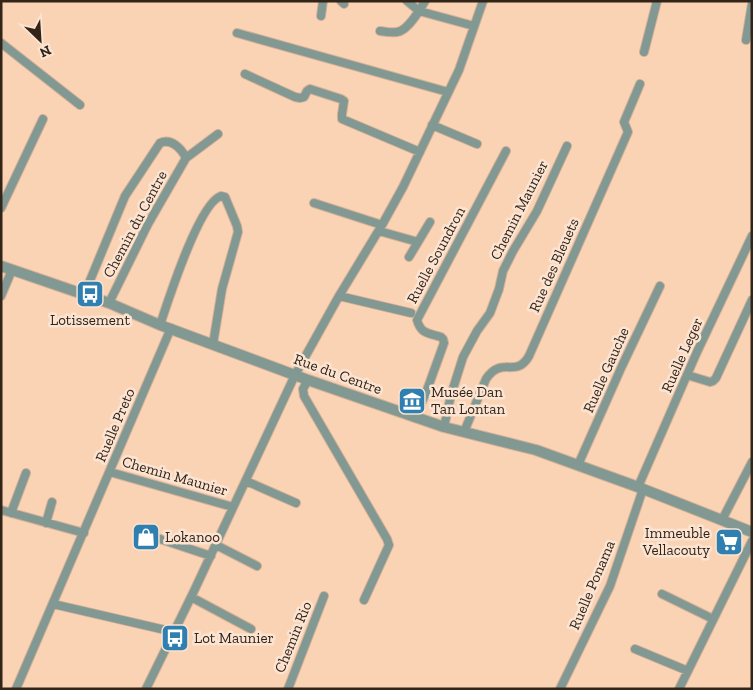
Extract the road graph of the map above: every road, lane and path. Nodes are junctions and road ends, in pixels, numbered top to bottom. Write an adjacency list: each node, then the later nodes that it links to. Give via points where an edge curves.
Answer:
1 (323, 1): 8 (street)
2 (407, 1): 7 (street)
3 (425, 1): 7 (street)
4 (484, 1): 9 (street, Chemin Maunier)
5 (657, 1): 14 (street)
6 (752, 4): 12 (street)
7 (420, 11): 9 (street); 10 (street, via 401,32)
8 (321, 16)
9 (474, 26): 17 (street, Chemin Maunier)
10 (380, 31)
11 (237, 33): 17 (street)
12 (746, 40)
13 (1, 43): 18 (street)
14 (644, 52)
15 (245, 74): 25 (street, via 295,97 304,97 310,90 341,99 344,101 342,119)
16 (640, 84): 51 (street, Rue des Bleuets, via 624,122 628,132 527,360 520,366 501,367 490,374)
17 (448, 92): 20 (street, Chemin Maunier)
18 (80, 105)
19 (43, 119): 28 (street)
20 (432, 125): 22 (street); 25 (street, Chemin Maunier)
21 (218, 134): 26 (street, Chemin du Centre)
22 (477, 144)
23 (567, 146): 50 (street, Chemin Maunier, via 538,211 503,271 490,313 463,357)
24 (506, 151): 49 (street, Ruelle Soundron, via 417,320 423,332 441,337 444,343)
25 (420, 152): 30 (street, Chemin Maunier)
26 (186, 158): 37 (street, Chemin du Centre, via 171,142 160,143 125,196); 41 (street, Chemin du Centre)
27 (314, 203): 30 (street)
28 (1, 208)
29 (430, 222): 32 (street)
30 (381, 228): 32 (street); 39 (street, Chemin Maunier)
31 (752, 236): 47 (street, Ruelle Leger)
32 (418, 242): 33 (street)
33 (409, 257)
34 (1, 266): 35 (street, Rue du Centre)
35 (12, 270): 37 (street, Rue du Centre); 38 (street)
36 (660, 286): 53 (street, Ruelle Gauche)
37 (84, 295): 41 (street, Rue du Centre)
38 (1, 296)
39 (339, 296): 42 (street); 46 (street, Chemin Maunier)
40 (752, 300): 47 (street, via 716,378 710,382)
41 (108, 304): 43 (street, Rue du Centre)
42 (411, 313)
43 (160, 324): 44 (street, Rue du Centre); 45 (street, via 183,258 204,214 216,197 225,197 238,232 222,288)
44 (171, 328): 45 (street, Rue du Centre); 54 (street, Ruelle Preto)
45 (213, 344): 46 (street, Rue du Centre)
46 (295, 375): 48 (street, Rue du Centre); 56 (street, Chemin Maunier)
47 (687, 375): 57 (street, Ruelle Leger)
48 (308, 380): 49 (street, Rue du Centre); 75 (street, via 303,389 304,396 389,545)
49 (415, 418): 50 (street, Rue du Centre)
50 (444, 427): 51 (street, Rue du Centre)
51 (464, 432): 53 (street, Rue du Centre, via 536,450)
52 (752, 462): 63 (street)
53 (578, 465): 57 (street, Rue du Centre)
54 (110, 472): 60 (street, Chemin Maunier); 65 (street, Ruelle Preto)
55 (26, 473): 62 (street)
56 (246, 481): 59 (street, Chemin Maunier); 60 (street, Chemin Maunier)
57 (641, 488): 63 (street, Rue du Centre); 85 (street, Ruelle Ponama, via 610,586)
58 (52, 502): 64 (street)
59 (296, 504)
60 (233, 507): 69 (street, Chemin Maunier)
61 (1, 510): 62 (street)
62 (11, 512): 64 (street)
63 (722, 520): 66 (street, Rue du Centre)
64 (46, 522): 65 (street)
65 (84, 532): 76 (street, Ruelle Preto)
66 (752, 532)
67 (145, 534): 70 (street)
68 (752, 541): 77 (street)
69 (216, 545): 70 (street, Chemin Maunier); 71 (street)
70 (211, 556): 74 (street, Chemin Maunier)
71 (257, 566)
72 (662, 594): 77 (street)
73 (324, 596): 84 (street, Chemin Rio)
74 (191, 597): 78 (street); 79 (street, Chemin Maunier)
75 (364, 600)
76 (53, 604): 79 (street); 82 (street, Ruelle Preto)
77 (713, 619): 81 (street)
78 (251, 629)
79 (174, 632): 83 (street, Chemin Maunier)
80 (635, 649): 81 (street)
81 (688, 671): 86 (street)
82 (16, 689)
83 (146, 689)
84 (288, 689)
85 (560, 689)
86 (679, 689)

